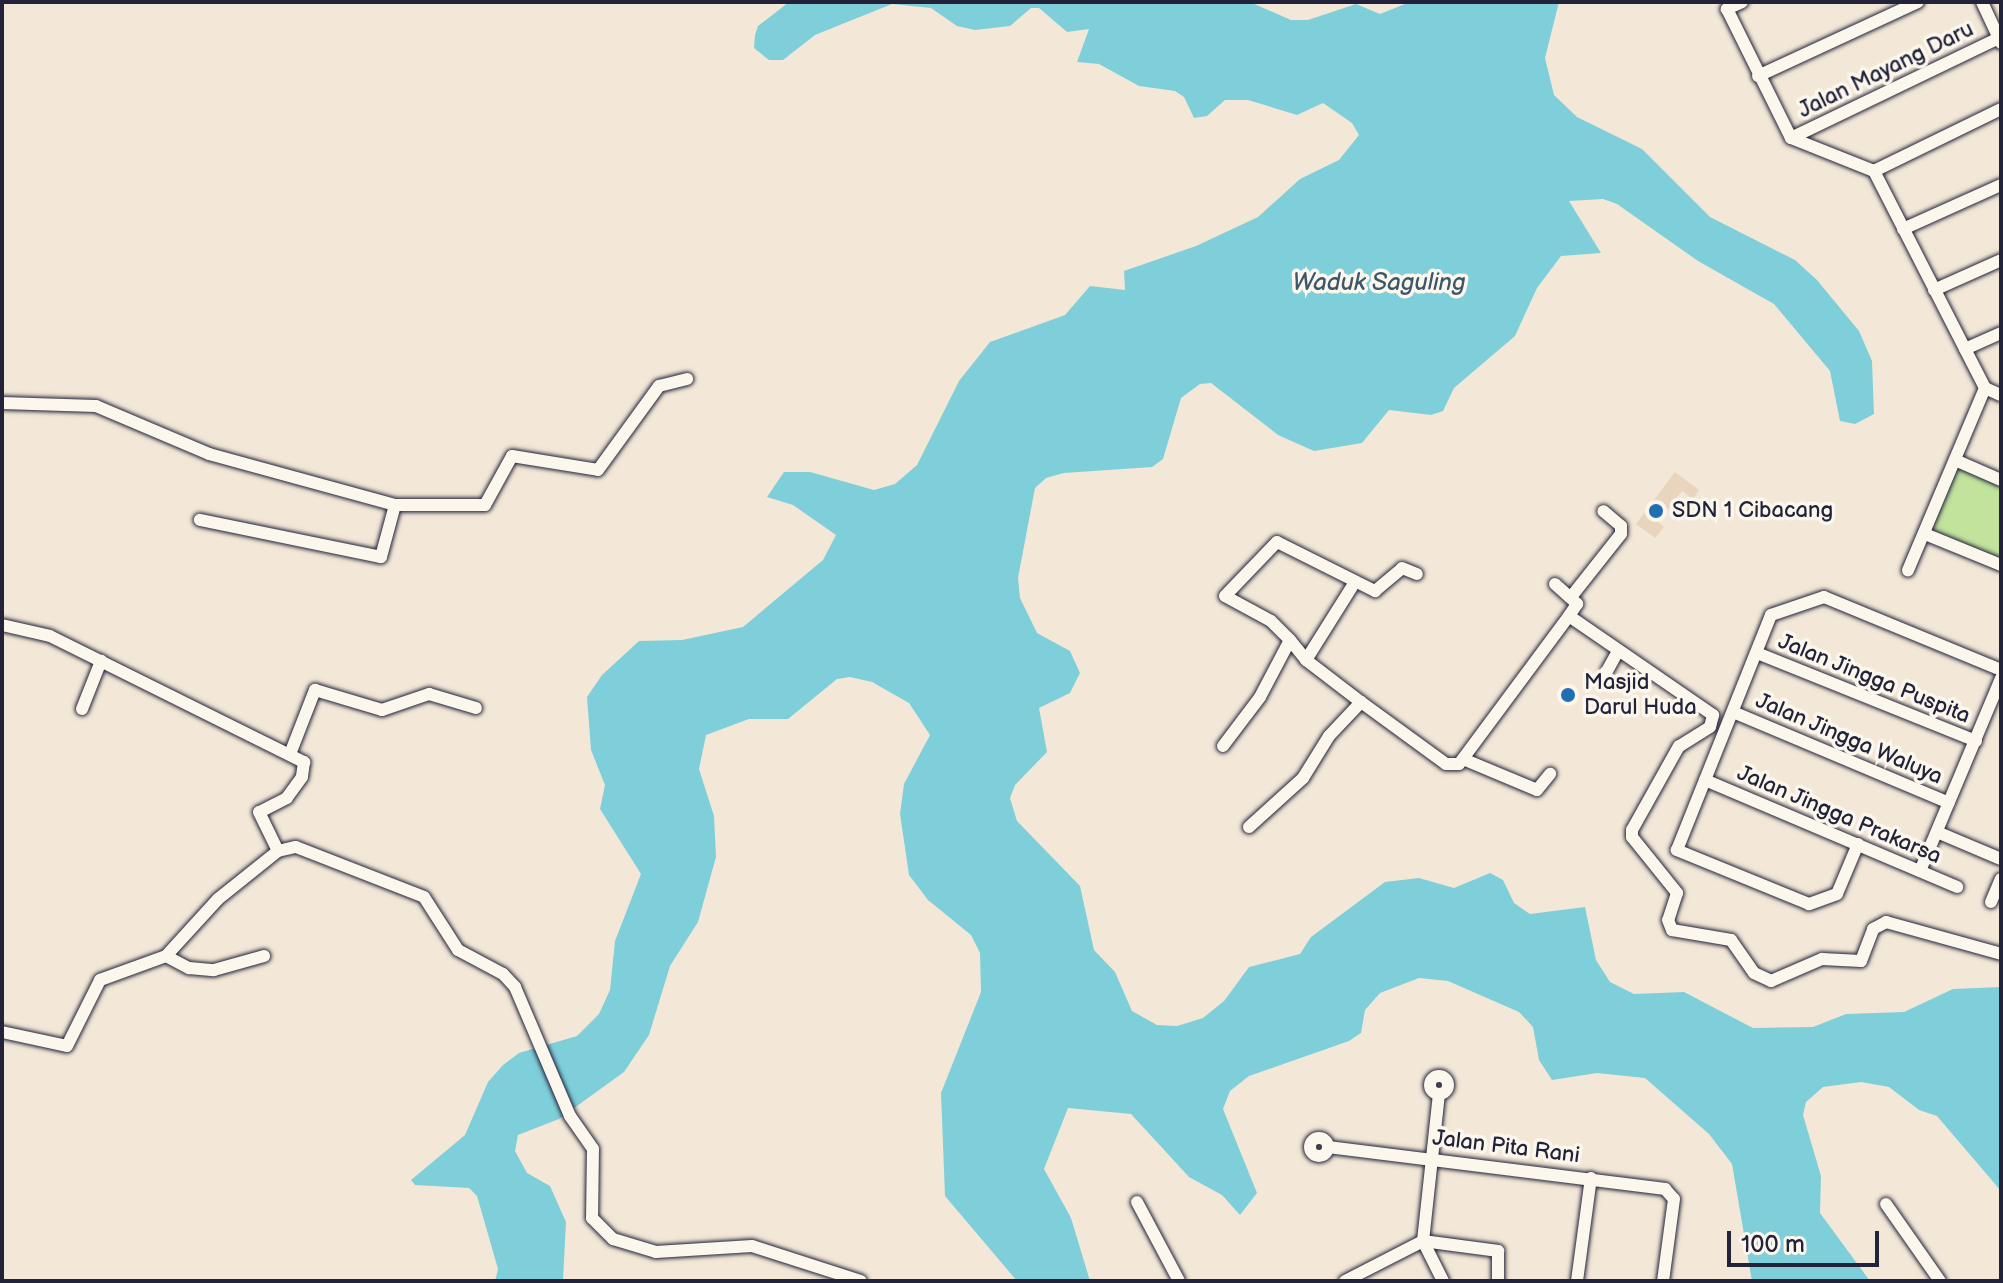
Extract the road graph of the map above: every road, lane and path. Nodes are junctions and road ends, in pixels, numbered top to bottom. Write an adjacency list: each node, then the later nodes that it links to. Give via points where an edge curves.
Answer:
1 (1742, 2): 5 (street, via 1727,9)
2 (1918, 2): 5 (street)
3 (1982, 2): 4 (street)
4 (2000, 40): 7 (street, Jalan Mayang Daru)
5 (1758, 76): 7 (street)
6 (2001, 109): 8 (street)
7 (1791, 138): 8 (street)
8 (1874, 171): 10 (street)
9 (2001, 185): 10 (street)
10 (1903, 229): 12 (street)
11 (2001, 260): 12 (street)
12 (1934, 290): 14 (street)
13 (2001, 333): 14 (street)
14 (1965, 349): 16 (street)
15 (687, 379): 21 (street, via 659,386 598,470 512,456 485,505)
16 (1985, 388): 17 (street); 19 (street)
17 (2001, 395)
18 (2, 403): 21 (street, via 96,406 209,454)
19 (1955, 460): 20 (street); 24 (street)
20 (2001, 480)
21 (395, 505): 23 (street, via 381,557)
22 (1603, 511): 30 (street, via 1621,526 1621,534)
23 (200, 520)
24 (1925, 534): 25 (street); 26 (street)
25 (2001, 565)
26 (1908, 570)
27 (1417, 574): 28 (street, via 1402,568 1379,591)
28 (1355, 582): 33 (street, via 1283,541 1269,548 1225,596 1271,621); 36 (street)
29 (1555, 584): 30 (street)
30 (1571, 597): 31 (street, via 1577,604)
31 (1569, 616): 34 (street); 48 (street)
32 (2, 625): 37 (street, via 50,636)
33 (1290, 640): 36 (street); 46 (street, via 1260,697)
34 (1617, 653): 39 (street); 61 (street, via 1714,718 1710,727 1679,746 1632,830 1632,837 1677,893 1668,920 1672,930 1731,940 1754,973 1771,981 1822,959 1861,961 1873,929 1886,922)
35 (1757, 653): 38 (street, via 1771,615 1824,597); 44 (street); 45 (street, Jalan Jingga Puspita)
36 (1306, 660): 41 (street)
37 (101, 661): 43 (street); 47 (street)
38 (2001, 670)
39 (1607, 671)
40 (2001, 678): 45 (street)
41 (1361, 702): 48 (street, via 1446,764); 52 (street, via 1329,736 1303,778)
42 (476, 708): 47 (street, via 429,694 382,710 315,690)
43 (82, 709)
44 (1733, 712): 50 (street); 51 (street, Jalan Jingga Waluya)
45 (1976, 741): 51 (street)
46 (1223, 746)
47 (290, 754): 55 (street, via 307,765 302,777 287,798 259,814)
48 (1463, 759): 49 (street, via 1537,790)
49 (1550, 774)
50 (1705, 780): 54 (street, Jalan Jingga Prakarsa); 54 (street, via 1677,850 1809,904 1837,894)
51 (1949, 803): 53 (street)
52 (1249, 827)
53 (1937, 832): 56 (street); 57 (street)
54 (1858, 844): 57 (street, Jalan Jingga Prakarsa)
55 (278, 851): 62 (street, via 218,899); 73 (street, via 309,850 424,897 458,950 503,974 519,992 570,1116 593,1149 592,1218 613,1239 656,1252 752,1246)
56 (2001, 859)
57 (1920, 871): 59 (street, Jalan Jingga Prakarsa)
58 (2001, 879): 60 (street)
59 (1957, 887)
60 (1991, 902)
61 (2001, 954)
62 (166, 956): 63 (street, via 189,968 214,970); 64 (street, via 100,980 67,1046)
63 (264, 956)
64 (2, 1032)
65 (1439, 1094): 67 (street)
66 (1328, 1147): 67 (street, Jalan Pita Rani)
67 (1433, 1158): 68 (street, Jalan Pita Rani); 71 (street)
68 (1591, 1178): 77 (street); 78 (street, Jalan Pita Rani, via 1665,1189 1674,1199)
69 (1137, 1202): 74 (street)
70 (1886, 1204): 79 (street)
71 (1423, 1241): 72 (street); 75 (street); 76 (street, via 1498,1251)
72 (1352, 1279)
73 (861, 1281)
74 (1179, 1281)
75 (1443, 1281)
76 (1498, 1281)
77 (1577, 1281)
78 (1663, 1281)
79 (1940, 1281)

